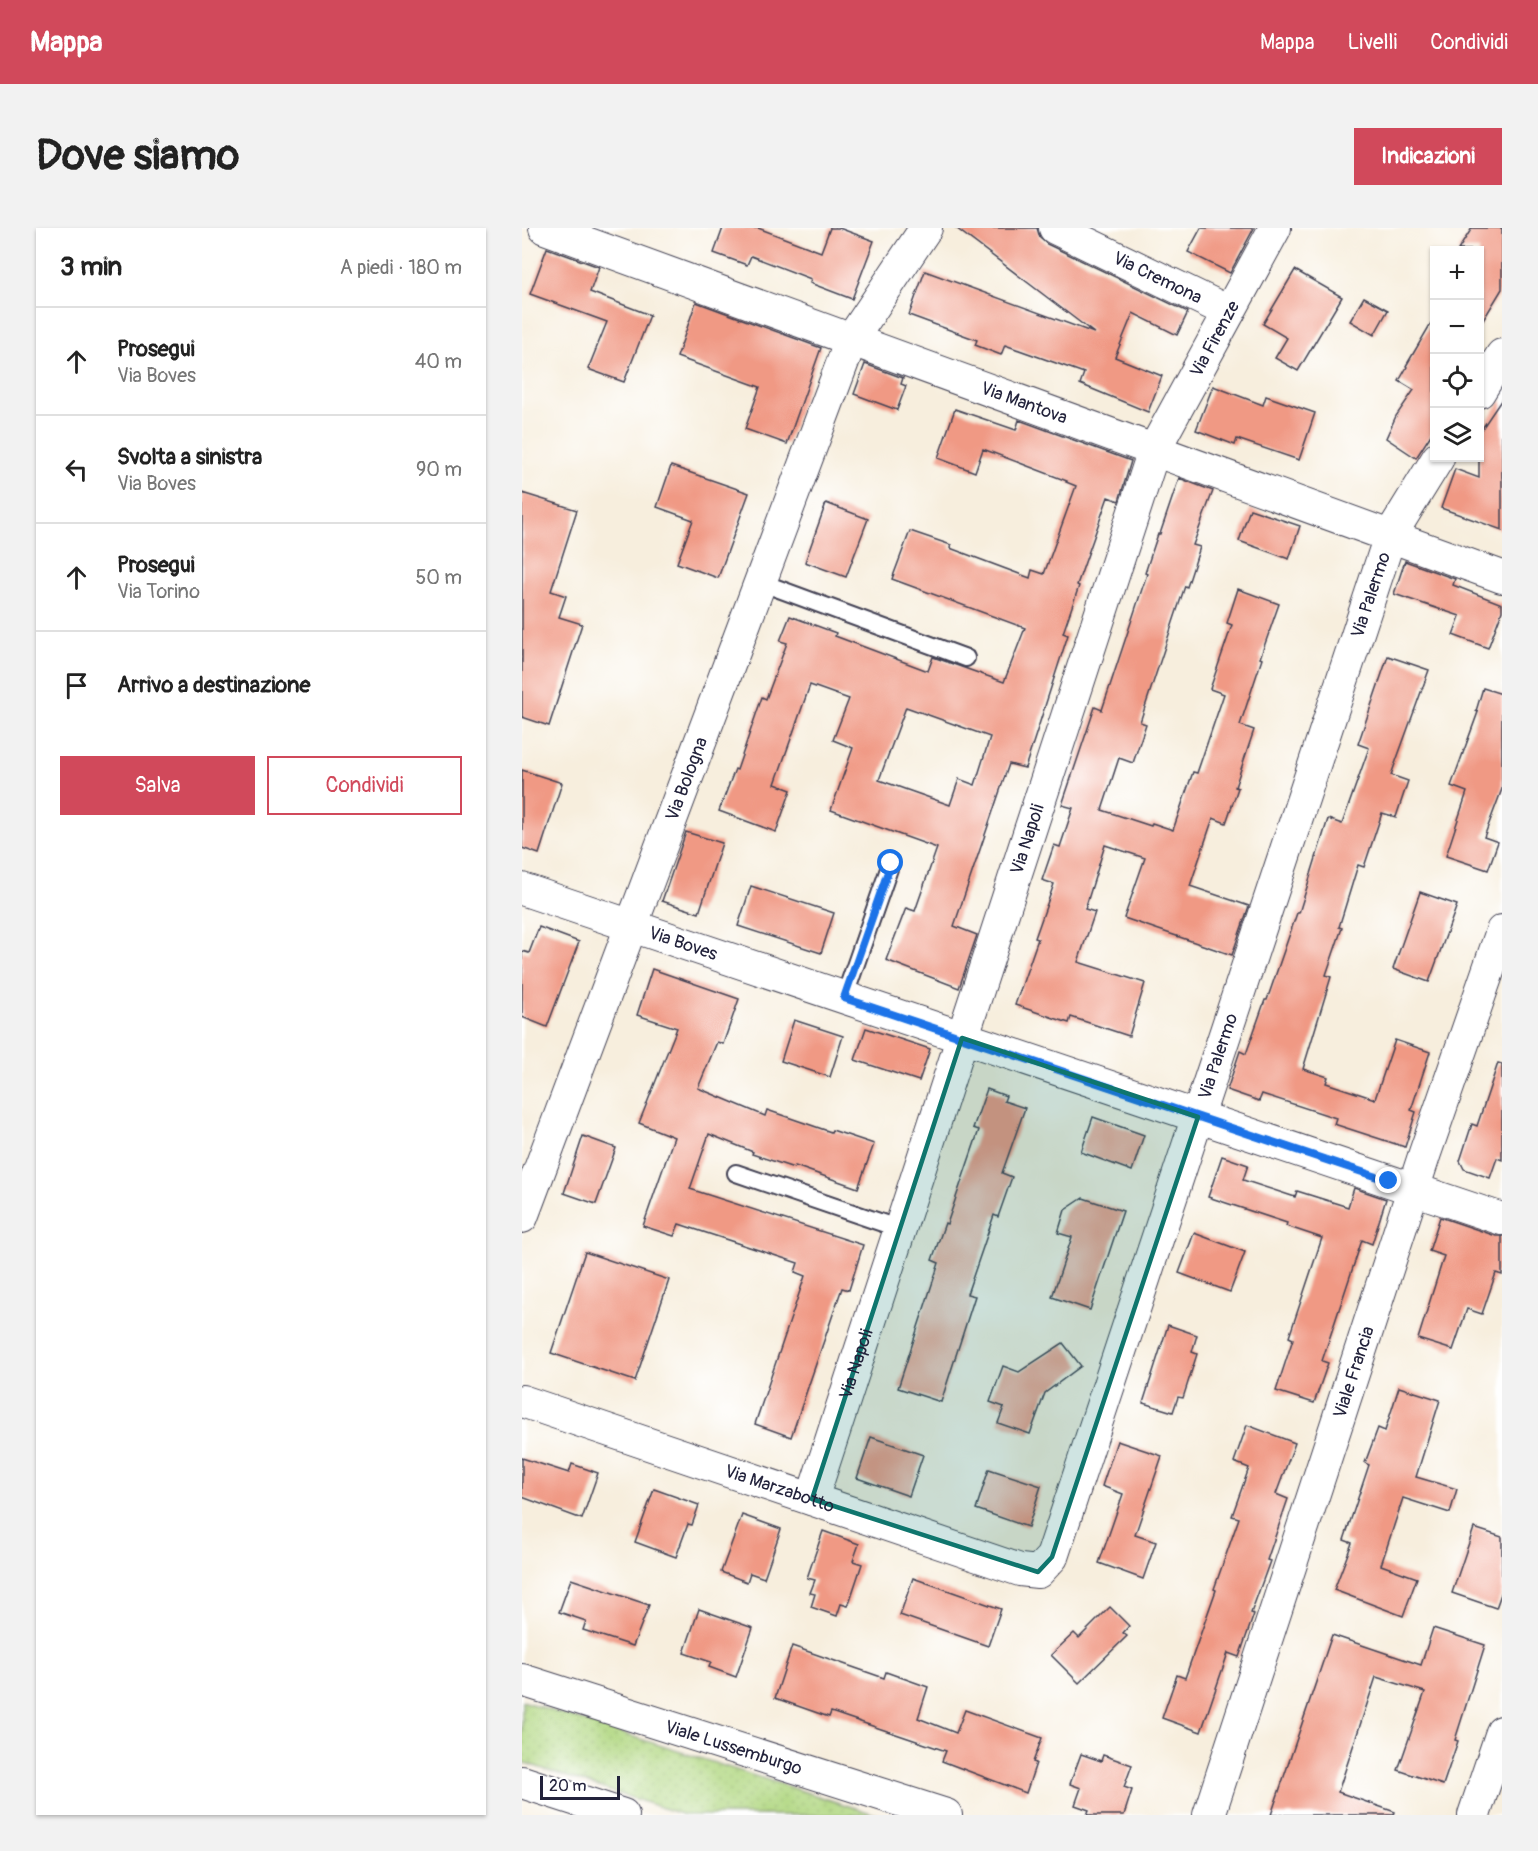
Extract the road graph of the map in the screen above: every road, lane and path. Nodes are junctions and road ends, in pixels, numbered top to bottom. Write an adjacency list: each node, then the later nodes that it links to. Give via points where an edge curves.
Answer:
1 (545, 228): 6 (street, Via Mantova)
2 (926, 228): 6 (street, Via Bologna)
3 (1055, 228): 5 (street, Via Cremona)
4 (1275, 228): 5 (street, Via Firenze)
5 (1229, 312): 9 (street, Via Firenze)
6 (851, 340): 9 (street, Via Mantova); 13 (street, Via Bologna)
7 (1502, 356): 8 (street)
8 (1484, 384)
9 (1154, 450): 11 (street, Via Mantova); 20 (street, Via Napoli)
10 (1436, 462): 11 (street, Via Palermo)
11 (1390, 536): 12 (street, Via Mantova); 21 (street, Via Palermo)
12 (1502, 577)
13 (760, 582): 14 (lane); 17 (street, Via Bologna)
14 (966, 658)
15 (891, 863): 19 (lane)
16 (522, 889): 17 (street, Via Boves)
17 (631, 926): 19 (street, Via Boves); 24 (street, Via Bologna)
18 (1502, 931): 23 (street, Viale Francia)
19 (844, 998): 20 (street, Via Boves)
20 (963, 1038): 21 (street, Via Boves); 26 (street, Via Napoli)
21 (1198, 1117): 23 (street, Via Boves); 29 (street, Via Palermo, via 1052,1557)
22 (736, 1173): 26 (lane)
23 (1414, 1189): 25 (street, Via Boves); 35 (street, Viale Francia)
24 (522, 1217)
25 (1502, 1219)
26 (900, 1229): 28 (street, Via Napoli)
27 (522, 1401): 28 (street, Via Marzabotto)
28 (812, 1499): 29 (street, Via Marzabotto, via 1020,1570)
29 (1038, 1572)
30 (522, 1680): 34 (street, Viale Lussemburgo)
31 (1502, 1732): 36 (street)
32 (522, 1782): 33 (street)
33 (623, 1815)
34 (946, 1815)
35 (1209, 1815)
36 (1474, 1815)

